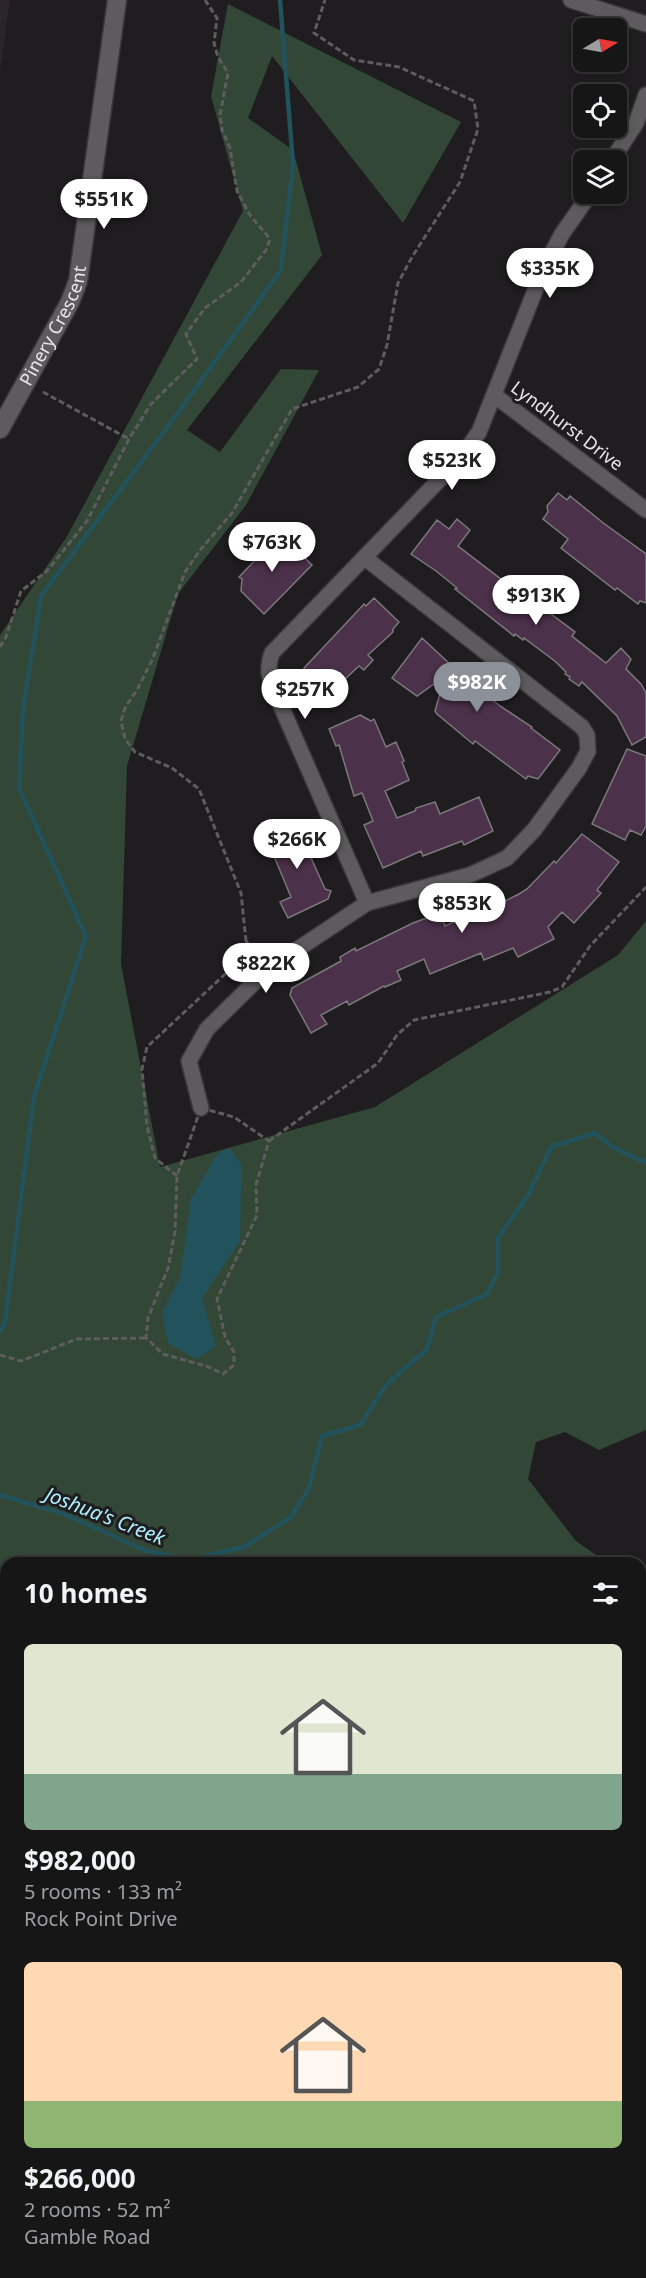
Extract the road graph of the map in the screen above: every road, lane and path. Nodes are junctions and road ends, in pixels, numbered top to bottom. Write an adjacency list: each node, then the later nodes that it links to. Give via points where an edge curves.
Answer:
1 (117, 0): 11 (street, Pinery Crescent, via 78,281)
2 (206, 0): 12 (path, via 217,18 214,43 228,73 220,115 237,191 249,215 270,239 241,282 205,308 186,334 198,358 151,404)
3 (325, 0): 18 (path, via 314,33 354,60 399,67 474,101 478,129 460,182 399,284 379,369 358,387 292,409 232,513 185,572 153,658 121,721 125,739 135,752 172,768 199,789 241,893)
4 (571, 0): 5 (street)
5 (646, 24)
6 (646, 95): 7 (street, via 636,123)
7 (618, 150)
8 (583, 204): 10 (street, via 552,251)
9 (43, 392): 12 (path)
10 (494, 395): 13 (street, Lyndhurst Drive); 14 (street, via 479,432 462,455)
11 (0, 429)
12 (129, 439): 15 (path, via 87,521 47,571 21,591)
13 (646, 510)
14 (364, 558): 17 (street, via 272,653 267,665 269,678); 17 (street, via 582,727 588,751 534,830 507,858 470,875)
15 (0, 647)
16 (646, 886): 21 (path, via 590,946 562,987 414,1020 397,1035 378,1063)
17 (367, 903): 20 (street, via 268,969 207,1029 189,1061)
18 (246, 941): 19 (path); 22 (path, via 238,962 147,1047 142,1069 147,1126 155,1158)
19 (261, 961)
20 (201, 1108): 21 (path, via 234,1117); 22 (path)
21 (269, 1141): 23 (path, via 256,1185 257,1215 217,1299 225,1336 234,1352 234,1365 223,1374 163,1354)
22 (177, 1176): 23 (path, via 175,1232 168,1268 148,1318)
23 (146, 1338): 24 (path, via 77,1339 21,1362)
24 (0, 1355)

